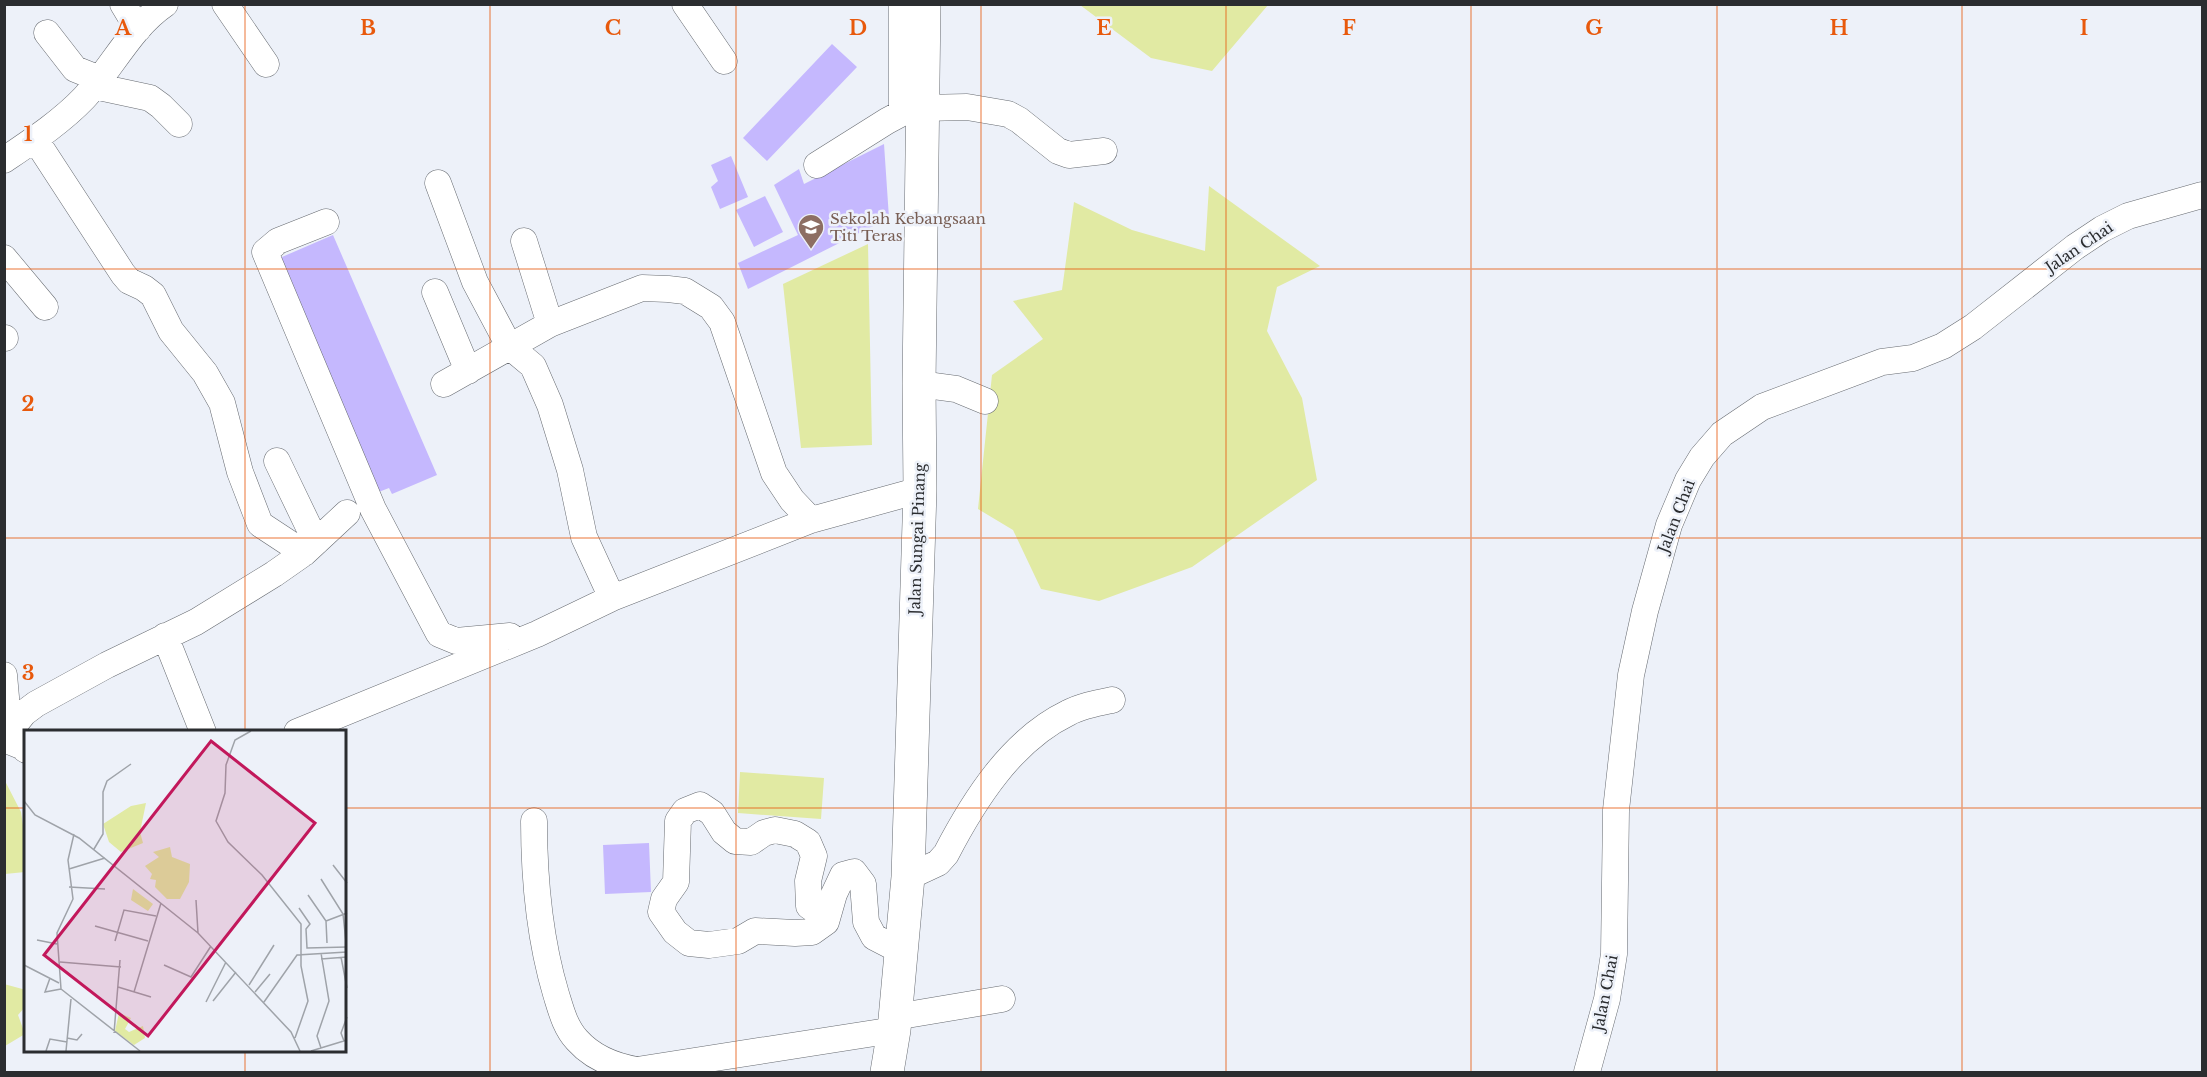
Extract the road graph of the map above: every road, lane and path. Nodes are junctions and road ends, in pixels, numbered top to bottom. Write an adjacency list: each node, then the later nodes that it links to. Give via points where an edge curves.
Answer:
1 (123, 4): 7 (street)
2 (165, 4): 7 (street)
3 (225, 4): 10 (street)
4 (686, 4): 9 (street)
5 (902, 4): 12 (street)
6 (924, 4): 12 (main road, Jalan Sungai Pinang)
7 (138, 29): 11 (street)
8 (47, 33): 11 (street, via 75,69)
9 (724, 62)
10 (266, 64)
11 (97, 82): 13 (street, via 150,98); 14 (street, via 68,113)
12 (912, 110): 15 (street, via 967,107 1008,114 1058,151 1069,155); 17 (street); 29 (main road, Jalan Sungai Pinang)
13 (180, 124)
14 (35, 139): 16 (street); 35 (street, via 123,274 153,295 171,331 205,373 222,403 240,472 260,524)
15 (1104, 151)
16 (4, 160)
17 (817, 165)
18 (438, 183): 26 (street, via 475,282)
19 (2202, 195): 51 (street, Jalan Chai, via 2128,216 2102,229 1937,350 1882,362 1762,407 1722,434 1702,458 1669,525 1631,675 1616,810 1614,954 1607,999)
20 (326, 222): 37 (street, via 278,241 265,252 378,519 439,634 456,641)
21 (524, 241): 25 (street)
22 (4, 258): 24 (street)
23 (435, 291): 27 (street)
24 (45, 307)
25 (550, 324): 26 (street); 34 (street, via 642,288 668,288 698,297 722,322 774,473)
26 (509, 346): 27 (street); 36 (street, via 533,366 550,405 570,470 584,537)
27 (468, 371): 28 (street)
28 (444, 384)
29 (919, 384): 30 (street, via 956,389); 32 (main road, Jalan Sungai Pinang)
30 (985, 401)
31 (277, 461): 35 (street)
32 (920, 490): 34 (street); 45 (main road, Jalan Sungai Pinang)
33 (347, 513): 35 (street)
34 (812, 520): 36 (street)
35 (310, 547): 38 (street, via 196,622)
36 (612, 598): 37 (street)
37 (537, 634): 42 (street)
38 (165, 636): 41 (street); 43 (street, via 36,704 24,713)
39 (4, 675): 43 (street)
40 (1112, 700): 45 (street, via 1068,712 1023,746 988,784 946,854 938,863)
41 (202, 730)
42 (302, 730)
43 (11, 739)
44 (534, 821): 49 (street, via 539,921 549,970 563,1018 575,1039 592,1055 614,1066 637,1070)
45 (908, 877): 47 (main road, Jalan Sungai Pinang)
46 (826, 922): 46 (street, via 812,932 755,931 738,941 709,945 689,943 682,938 662,912 664,899 676,882 678,821 685,811 700,806 712,813 735,841 751,842 775,830 795,834 808,842 814,856 808,881 809,906); 47 (street, via 843,875 854,872 863,884 866,922 874,937)
47 (901, 951): 49 (main road, Jalan Sungai Pinang)
48 (1002, 999): 49 (street)
49 (894, 1023): 50 (main road, Jalan Sungai Pinang)
50 (887, 1072)
51 (1587, 1072)

